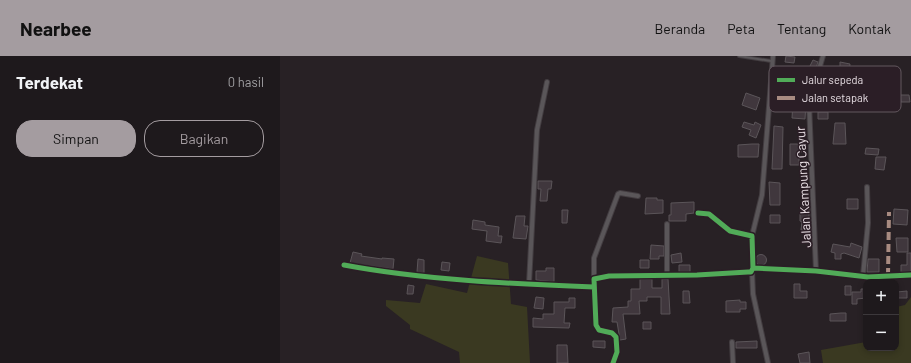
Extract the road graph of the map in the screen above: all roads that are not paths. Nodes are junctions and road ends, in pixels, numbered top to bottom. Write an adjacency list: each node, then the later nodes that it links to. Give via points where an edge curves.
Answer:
1 (739, 56): 3 (lane)
2 (823, 56): 4 (street, Jalan Kampung Cayur)
3 (773, 58)
4 (820, 66)
5 (547, 82): 20 (street, via 537,130)
6 (769, 108): 12 (street, via 762,195)
7 (809, 112): 15 (street, Jalan Kampung Cayur)
8 (867, 187): 18 (street, via 868,223)
9 (638, 196): 19 (street, via 618,194 594,258)
10 (698, 213): 12 (street, via 709,214 730,231)
11 (667, 224): 16 (street)
12 (752, 236): 14 (street)
13 (344, 265): 20 (street, via 385,272)
14 (752, 270): 15 (street); 16 (street); 25 (street, via 754,294)
15 (816, 271): 18 (street)
16 (667, 275): 19 (street, via 608,276)
17 (911, 275): 18 (street)
18 (863, 276)
19 (594, 279): 21 (street)
20 (529, 284): 21 (street)
21 (594, 287): 23 (street, via 595,318 598,328 616,337 617,352)
22 (732, 342): 24 (street)
23 (613, 363)
24 (733, 363)
25 (768, 363)

